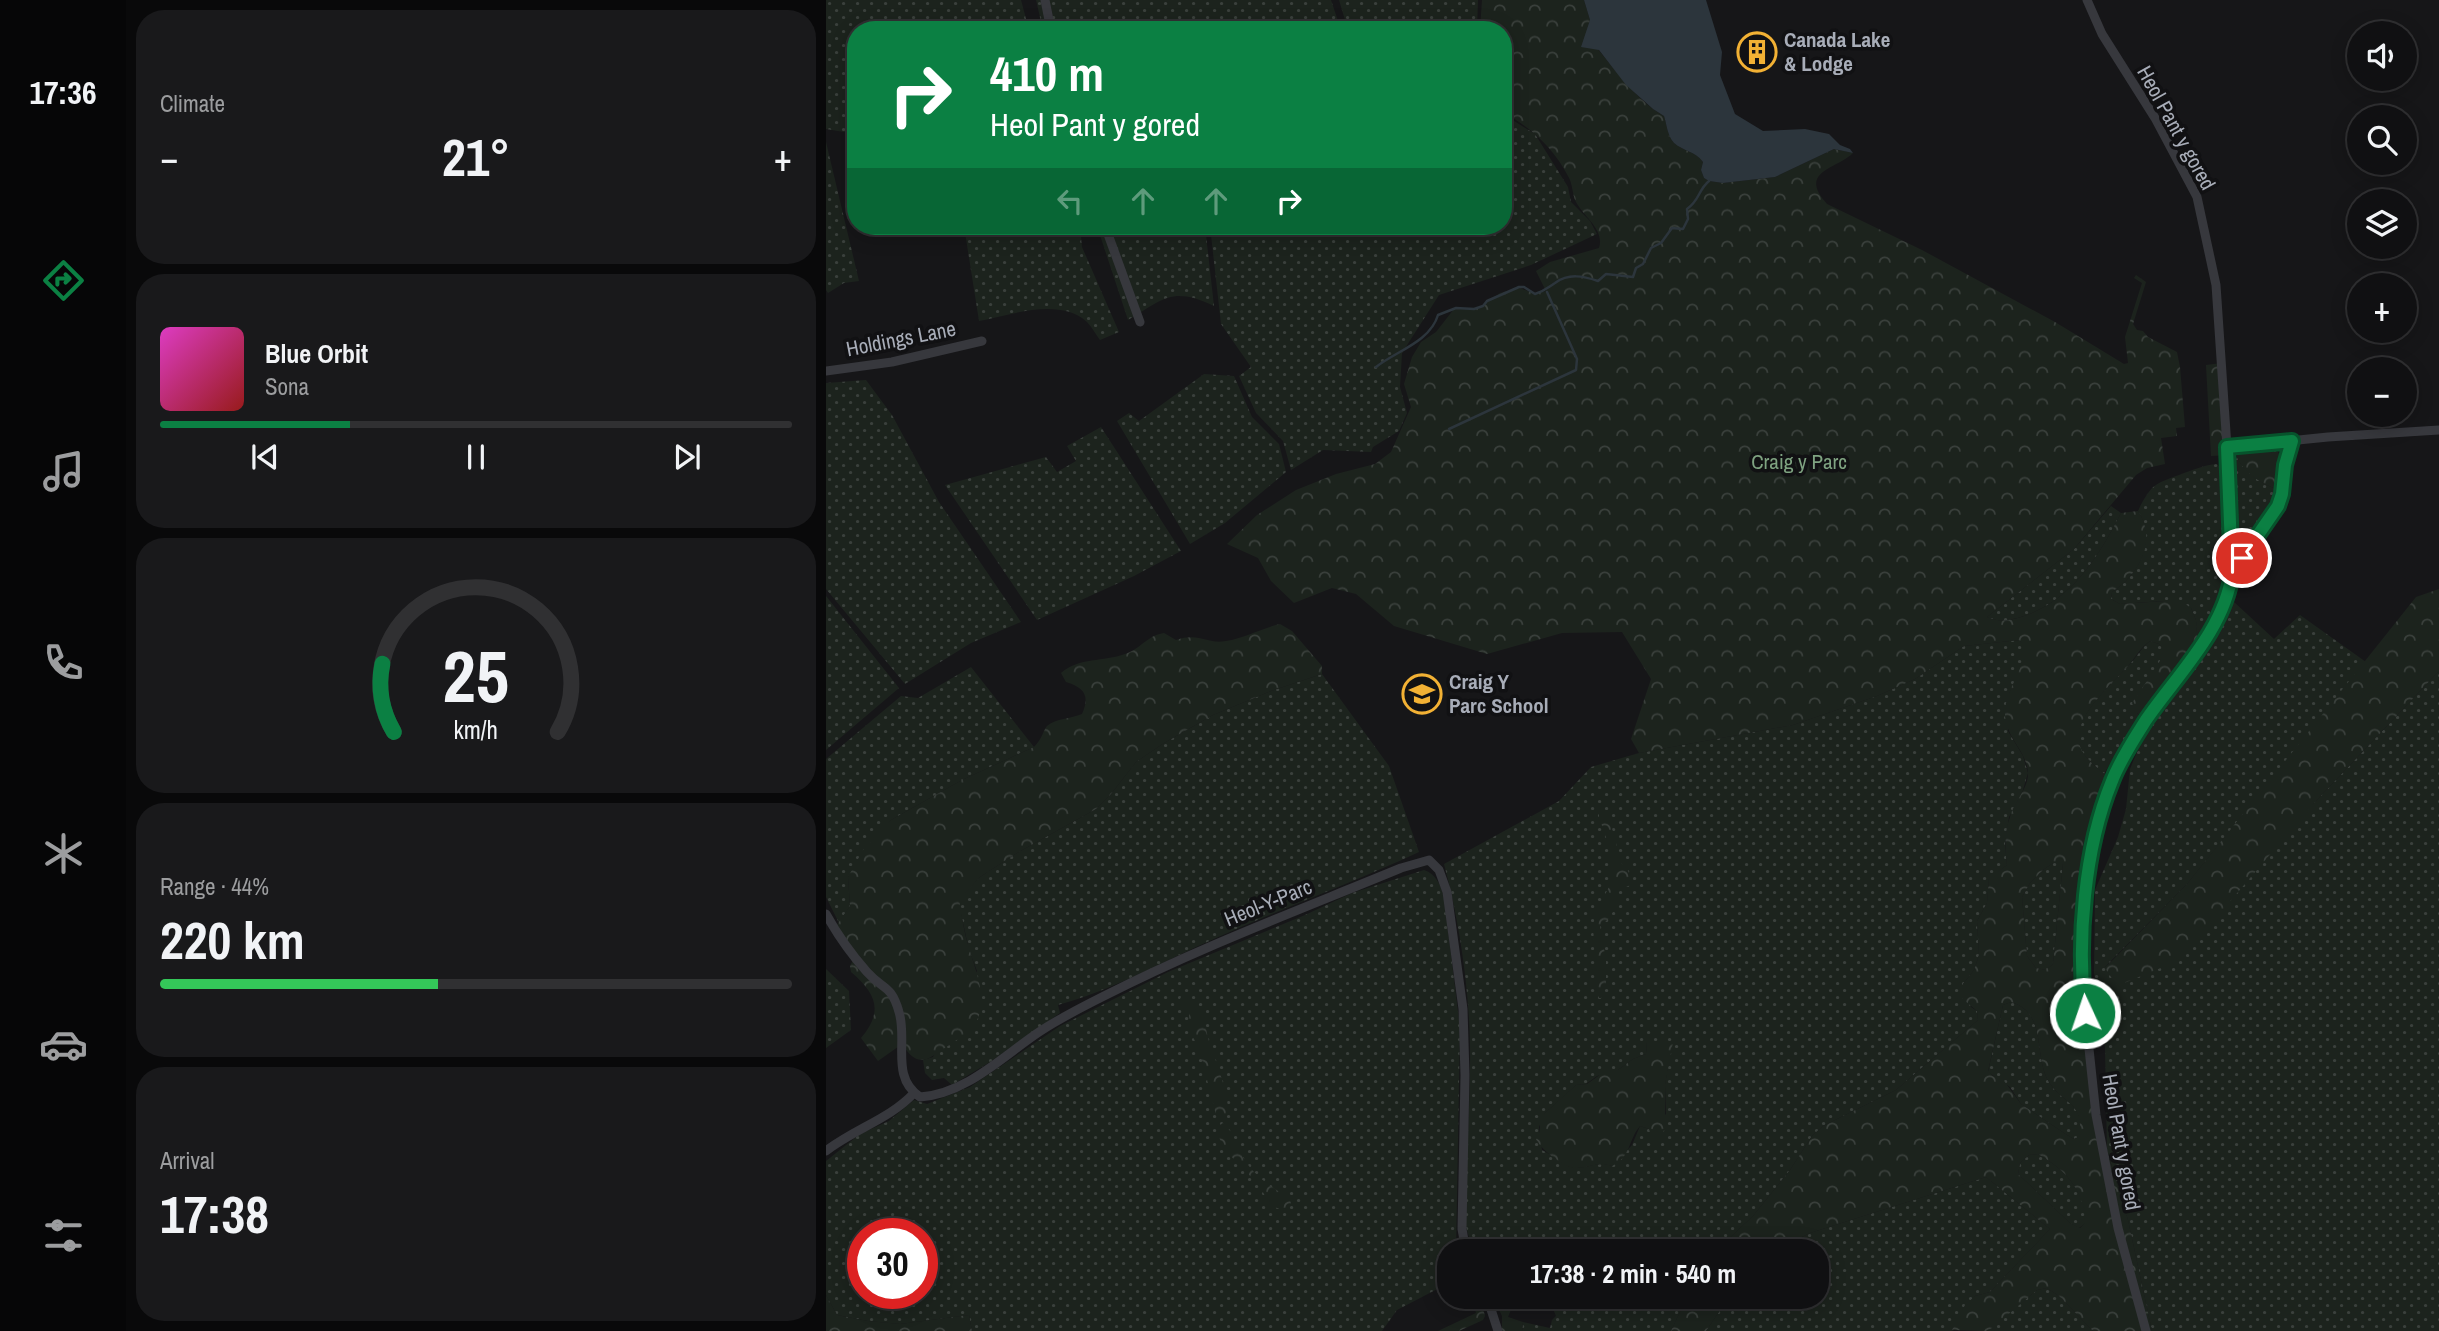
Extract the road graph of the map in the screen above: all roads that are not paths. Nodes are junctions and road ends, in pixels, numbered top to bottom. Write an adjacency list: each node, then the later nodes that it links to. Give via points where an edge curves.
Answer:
1 (1045, 0): 3 (street)
2 (2087, 0): 10 (street, Heol Pant y gored, via 2197,197 2217,285)
3 (1049, 21)
4 (1108, 235): 5 (street)
5 (1140, 322)
6 (982, 341): 7 (street, Holdings Lane, via 892,362)
7 (826, 371)
8 (2439, 430): 9 (street)
9 (2292, 441): 10 (street); 11 (street, via 2278,506)
10 (2227, 447): 11 (street, Heol Pant y gored)
11 (2232, 573): 18 (street, Heol Pant y gored, via 2219,616 2146,721 2112,780 2094,840 2084,905 2083,992 2096,1115 2118,1228)
12 (826, 914): 13 (street, via 869,974 890,989 900,1014 903,1072)
13 (914, 1093): 14 (street, via 902,1106); 15 (street, Heol-Y-Parc, via 931,1097 962,1085 1043,1029 1107,994 1227,939 1429,860 1439,870 1447,892 1464,1009)
14 (826, 1152)
15 (1464, 1239)
16 (1492, 1309): 17 (street)
17 (1498, 1331)
18 (2146, 1331)

